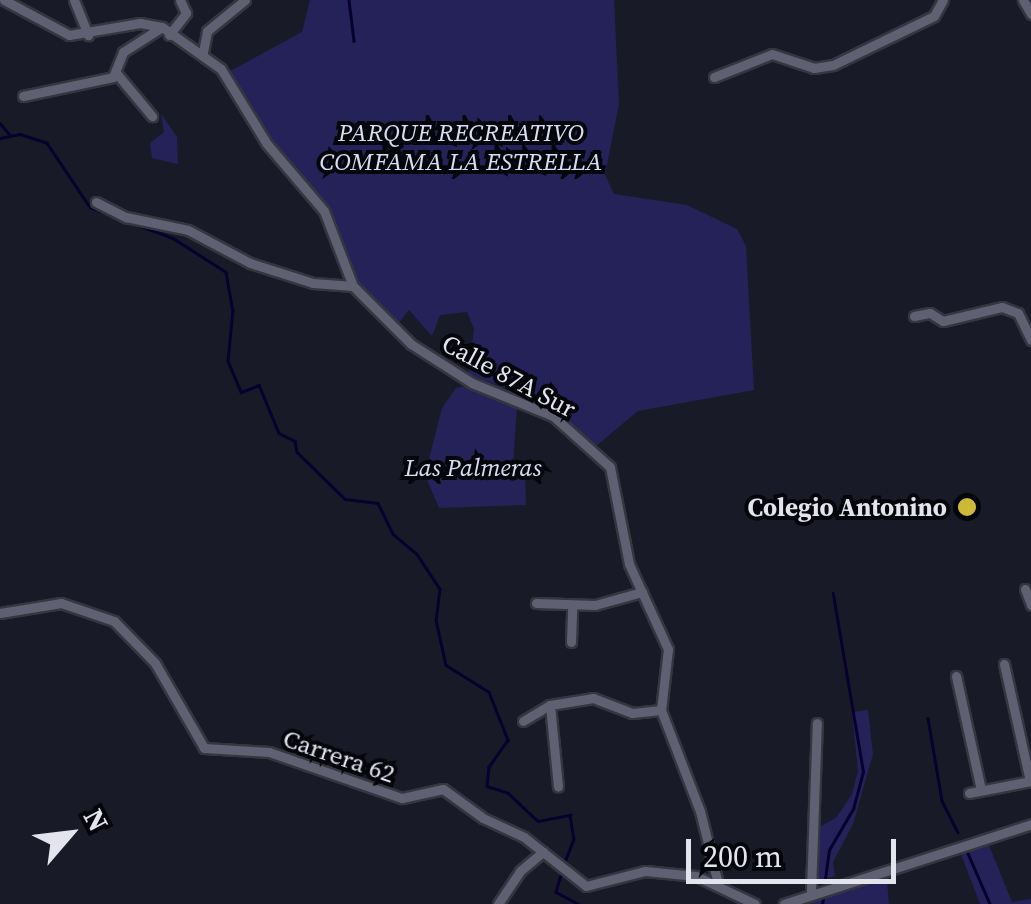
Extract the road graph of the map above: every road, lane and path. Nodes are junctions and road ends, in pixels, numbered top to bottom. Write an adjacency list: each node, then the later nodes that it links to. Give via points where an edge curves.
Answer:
1 (4, 0): 9 (street, via 62,34)
2 (74, 0): 9 (street)
3 (180, 0): 8 (street, via 186,13)
4 (245, 0): 10 (street, via 206,31)
5 (943, 0): 12 (street, via 934,16 833,65 814,68 772,54)
6 (1023, 0): 7 (street)
7 (1031, 14)
8 (166, 31): 9 (street, via 140,23); 10 (street, Calle 87A Sur); 11 (street, via 123,52)
9 (88, 34)
10 (204, 52): 16 (street, Calle 87A Sur, via 222,69 278,160 324,211)
11 (117, 74): 13 (street); 14 (street)
12 (714, 77)
13 (23, 96)
14 (152, 116)
15 (96, 202): 16 (street, via 126,217 188,230 250,263 314,283)
16 (353, 286): 20 (street, Calle 87A Sur, via 418,350 472,383 553,416 604,459)
17 (914, 316): 18 (street, via 934,314 943,321 1002,307 1018,313)
18 (1031, 340)
19 (1025, 588): 23 (street)
20 (642, 592): 22 (street); 29 (street, Calle 87A Sur, via 670,662)
21 (536, 603): 22 (street)
22 (572, 605): 25 (street)
23 (1031, 605)
24 (0, 613): 37 (street, Carrera 62, via 62,603 114,620 155,663 204,748 269,752 402,798 443,788)
25 (571, 642)
26 (1004, 664): 32 (street)
27 (956, 676): 34 (street)
28 (550, 705): 29 (street, via 593,698 632,713); 30 (street); 33 (street)
29 (660, 710): 38 (street, via 695,796)
30 (523, 721)
31 (817, 724): 39 (street)
32 (1030, 781): 34 (street)
33 (558, 786)
34 (981, 790): 35 (street)
35 (969, 792)
36 (1028, 823): 39 (street, via 890,872)
37 (543, 852): 38 (street, Carrera 62, via 595,887 644,871); 40 (street)
38 (718, 884): 41 (street, Carrera 62)
39 (820, 888): 42 (street)
40 (498, 904)
41 (755, 904)
42 (784, 904)

